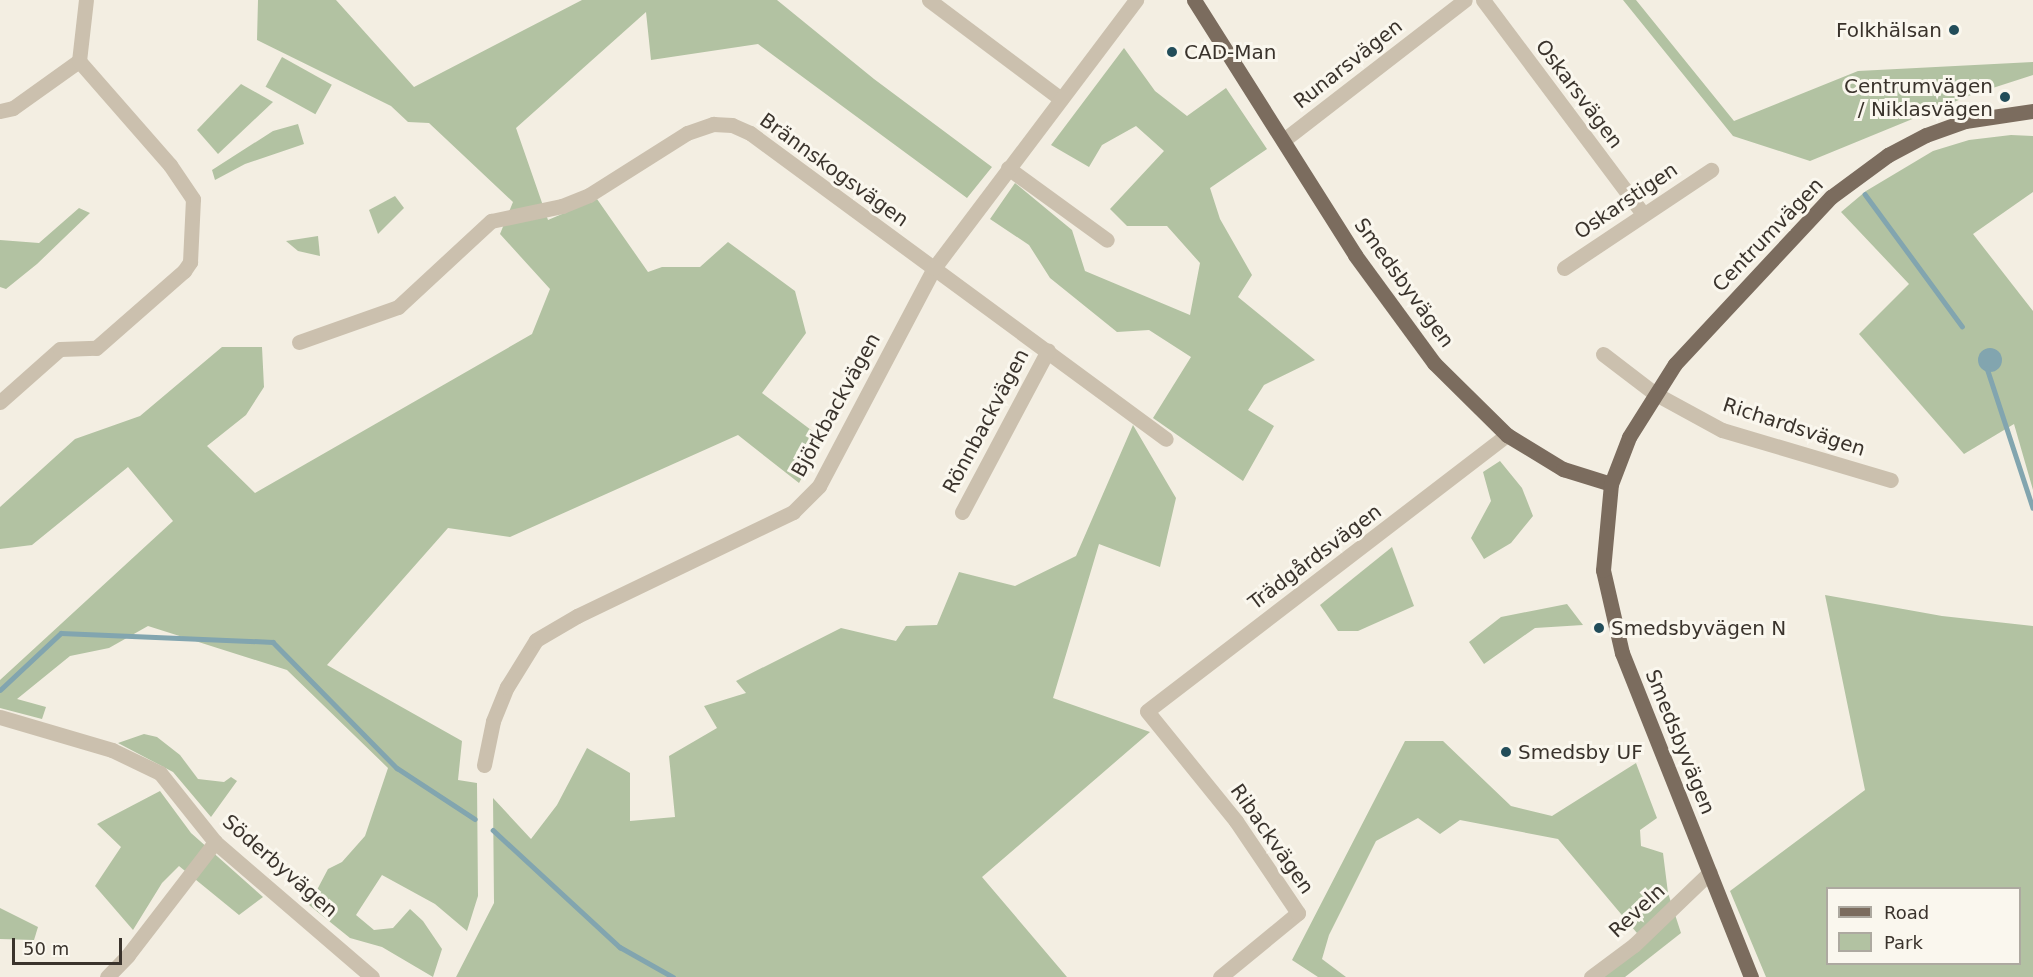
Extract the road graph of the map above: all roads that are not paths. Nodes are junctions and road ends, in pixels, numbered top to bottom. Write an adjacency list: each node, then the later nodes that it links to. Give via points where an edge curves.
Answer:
1 (86, 0): 7 (street)
2 (929, 0): 8 (street)
3 (1136, 0): 8 (street, Björkbackvägen)
4 (1194, 0): 11 (main road, Smedsbyvägen)
5 (1465, 0): 11 (street, Runarsvägen)
6 (1483, 0): 14 (street, Oskarsvägen)
7 (79, 61): 9 (street, via 13,108); 22 (street, via 170,165 193,199 190,262 96,348 60,349)
8 (1062, 99): 12 (street, Björkbackvägen)
9 (0, 111)
10 (2033, 111): 21 (main road, Centrumvägen, via 1965,121 1926,135 1857,176 1823,206 1675,364)
11 (1285, 139): 23 (main road, Smedsbyvägen, via 1355,255 1396,314 1434,363)
12 (1008, 168): 15 (street); 16 (street, Björkbackvägen)
13 (1711, 170): 14 (street, Oskarstigen)
14 (1643, 214): 17 (street, Oskarstigen)
15 (1107, 240)
16 (934, 268): 18 (street, Brännskogsvägen, via 750,133 713,124 687,133 589,195 562,207 491,221 398,307); 19 (street, Rönnbackvägen); 30 (street, Björkbackvägen, via 819,486 793,512 577,616 536,640 507,687 493,721)
17 (1564, 268)
18 (299, 342)
19 (1048, 350): 24 (street, Rönnbackvägen); 27 (street, Rönnbackvägen)
20 (1603, 354): 21 (street)
21 (1654, 393): 25 (street, Richardsvägen, via 1722,430); 26 (main road, Centrumvägen, via 1629,437)
22 (0, 402)
23 (1507, 435): 26 (main road, Smedsbyvägen, via 1563,469); 28 (street, Trädgårdsvägen)
24 (1166, 439)
25 (1891, 480)
26 (1611, 484): 32 (main road, Smedsbyvägen, via 1603,570 1614,623 1622,653)
27 (962, 512)
28 (1147, 711): 35 (street, Ribackvägen, via 1236,820 1298,913)
29 (0, 717): 31 (street, Söderbyvägen, via 112,750 160,773)
30 (484, 765)
31 (215, 842): 33 (street); 34 (street, Söderbyvägen)
32 (1710, 872): 36 (street, Reveln, via 1634,945); 37 (main road, Smedsbyvägen)
33 (107, 977)
34 (372, 977)
35 (1220, 977)
36 (1591, 977)
37 (1750, 977)

